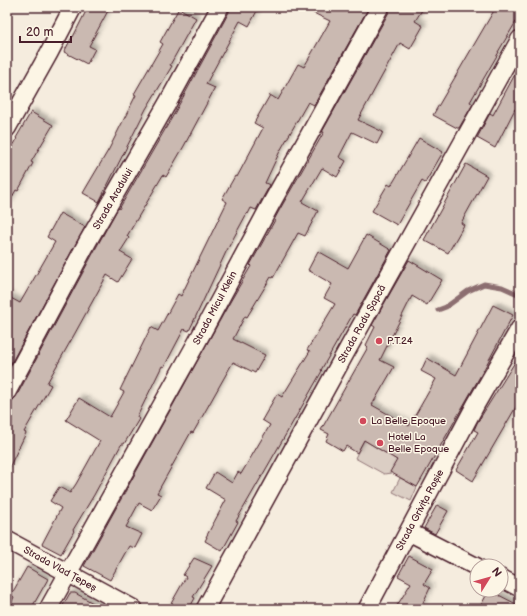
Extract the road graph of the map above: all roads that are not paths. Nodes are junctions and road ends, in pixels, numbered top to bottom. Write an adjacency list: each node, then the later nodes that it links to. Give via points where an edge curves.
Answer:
1 (73, 7): 5 (street, via 49,54)
2 (220, 7): 9 (street, Strada Aradului)
3 (380, 7): 13 (street, Strada Micul Klein)
4 (520, 39): 18 (street, Strada Radu Șapcă)
5 (12, 107): 6 (street)
6 (7, 128)
7 (520, 328): 8 (street, Strada Grivița Roșie)
8 (514, 353): 10 (street, Strada Grivița Roșie, via 476,404)
9 (7, 392)
10 (408, 532): 12 (street); 19 (street, Strada Grivița Roșie)
11 (7, 540): 13 (street, Strada Vlad Țepeș)
12 (469, 563)
13 (68, 573): 16 (street, Strada Micul Klein); 17 (street, Strada Vlad Țepeș)
14 (509, 582): 15 (street)
15 (520, 588)
16 (48, 609)
17 (134, 609)
18 (205, 609)
19 (367, 609)

